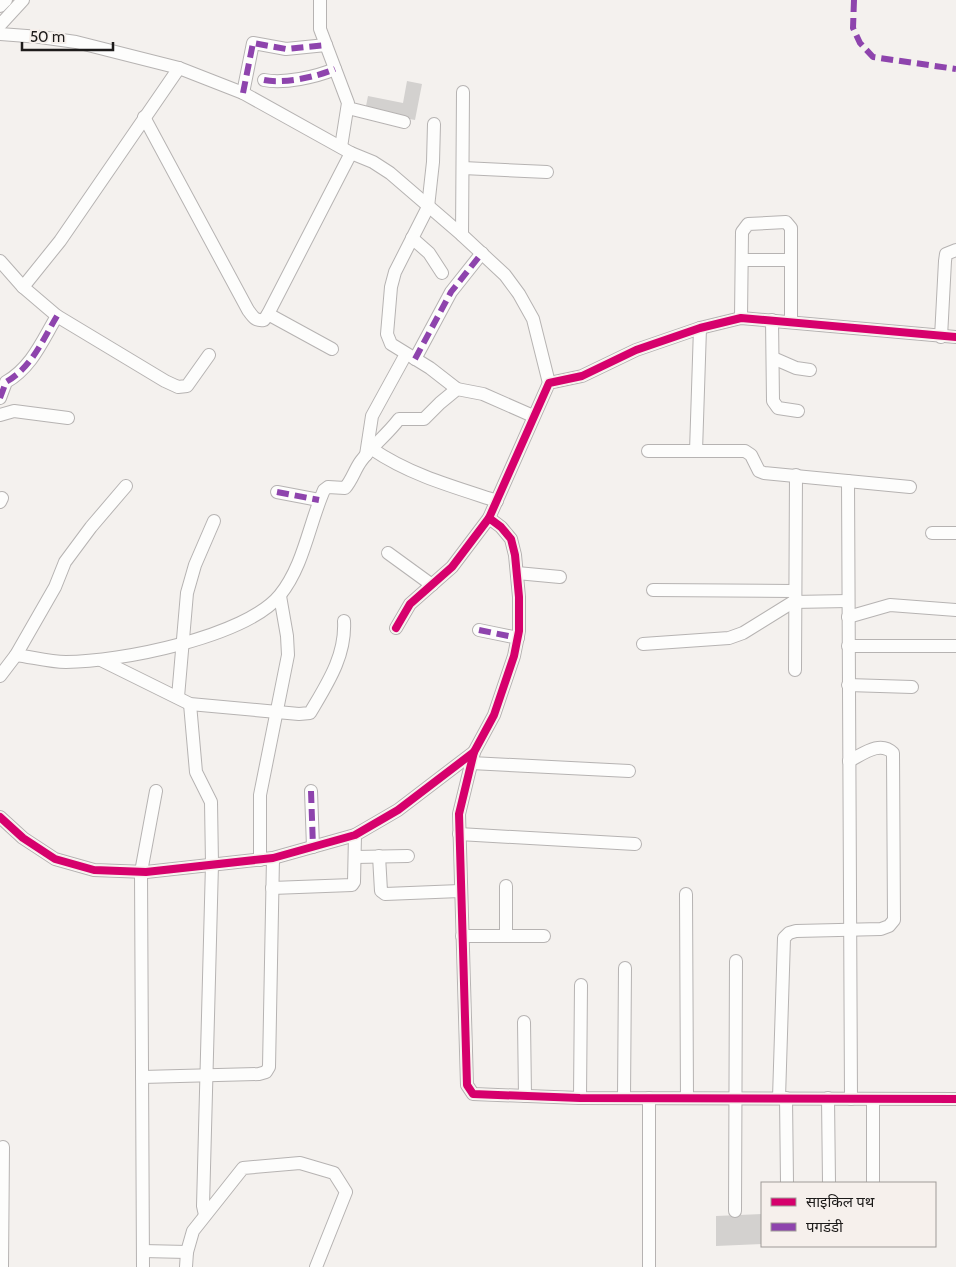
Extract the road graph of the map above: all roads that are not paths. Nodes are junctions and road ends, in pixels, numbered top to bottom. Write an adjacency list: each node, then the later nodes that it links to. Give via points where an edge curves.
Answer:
1 (6, 0): 4 (street)
2 (23, 0): 5 (street)
3 (320, 0): 7 (street, via 319,23)
4 (0, 6)
5 (0, 25)
6 (0, 34): 8 (street, via 76,42)
7 (326, 45): 9 (street); 12 (street, via 286,49 253,44)
8 (179, 68): 12 (street); 14 (street)
9 (335, 69): 10 (street, via 302,79); 13 (street)
10 (264, 80)
11 (463, 92): 18 (street)
12 (243, 93): 17 (street)
13 (348, 108): 15 (street); 17 (street)
14 (144, 117): 29 (street, via 60,241); 31 (street, via 253,318 264,320)
15 (404, 122)
16 (434, 124): 20 (street, via 434,162)
17 (346, 150): 20 (street, via 390,173); 31 (street)
18 (463, 168): 19 (street); 21 (street)
19 (547, 172)
20 (428, 207): 21 (street); 22 (street)
21 (462, 235): 24 (street)
22 (412, 238): 28 (street, via 429,253); 41 (street, via 392,280 387,334 391,344)
23 (956, 250): 30 (street, via 946,254)
24 (482, 253): 41 (street, via 451,292); 44 (street, via 505,275 533,319)
25 (743, 260): 26 (street); 26 (street, via 742,232 746,225 786,222 791,228); 33 (street)
26 (790, 260): 35 (street)
27 (0, 261): 29 (street)
28 (442, 273)
29 (23, 288): 32 (street)
30 (950, 294): 37 (street)
31 (268, 314): 39 (street)
32 (57, 316): 40 (street, via 178,387 191,384); 46 (street, via 35,355 18,375 6,382)
33 (741, 318): 34 (street); 36 (street)
34 (772, 320): 35 (street); 42 (street)
35 (791, 321): 37 (street)
36 (700, 328): 44 (street, via 636,350 582,376); 52 (street)
37 (941, 337): 38 (street)
38 (956, 337)
39 (332, 349)
40 (209, 355)
41 (410, 357): 45 (street); 53 (street, via 372,416)
42 (773, 358): 43 (street); 47 (street, via 773,401 778,408)
43 (810, 370)
44 (548, 382): 49 (street)
45 (458, 389): 49 (street, via 483,394); 53 (street, via 424,419 398,420)
46 (0, 398)
47 (798, 411)
48 (0, 415): 50 (street, via 14,412)
49 (533, 416): 60 (street)
50 (68, 418)
51 (648, 451): 52 (street)
52 (696, 451): 54 (street, via 749,452 759,471)
53 (369, 452): 59 (street, via 345,488 328,487); 60 (street, via 421,475)
54 (796, 475): 55 (street); 71 (street)
55 (848, 481): 57 (street); 72 (street)
56 (126, 486): 83 (street, via 65,562)
57 (910, 488)
58 (277, 492): 59 (street)
59 (319, 500): 70 (street, via 292,578)
60 (497, 501): 61 (street)
61 (489, 518): 66 (street, via 511,539); 68 (street, via 452,566)
62 (214, 521): 79 (street, via 190,581)
63 (932, 533): 64 (street)
64 (956, 533)
65 (388, 553): 68 (street)
66 (517, 573): 67 (street); 78 (street, via 520,597)
67 (560, 577)
68 (432, 585): 76 (street, via 410,604)
69 (653, 590): 71 (street)
70 (280, 596): 79 (street, via 245,620); 91 (street, via 288,646)
71 (794, 596): 72 (street); 80 (street, via 743,632 729,638); 85 (street)
72 (848, 601): 74 (street)
73 (956, 610): 74 (street, via 890,604)
74 (848, 617): 81 (street)
75 (344, 621): 91 (street, via 339,659 310,712)
76 (396, 628)
77 (479, 630): 78 (street)
78 (518, 638): 92 (street, via 502,695)
79 (183, 644): 84 (street); 89 (street)
80 (643, 644)
81 (848, 646): 82 (street); 87 (street)
82 (956, 646)
83 (16, 655): 84 (street, via 64,662); 86 (street)
84 (101, 660): 89 (street)
85 (795, 670)
86 (0, 676)
87 (848, 685): 88 (street); 93 (street)
88 (912, 687)
89 (178, 697): 90 (street)
90 (190, 704): 91 (street); 106 (street, via 196,772 211,802)
91 (276, 712): 105 (street, via 260,796)
92 (472, 757): 94 (street); 98 (street, via 461,800); 99 (street, via 398,810)
93 (849, 761): 112 (street); 112 (street, via 880,747 887,747 893,753 894,920 881,929)
94 (629, 770)
95 (156, 791): 107 (street)
96 (311, 791): 101 (street)
97 (0, 817): 107 (street, via 23,838 55,859 94,870)
98 (459, 834): 100 (street); 110 (street)
99 (355, 835): 101 (street); 102 (street)
100 (635, 844)
101 (313, 847): 105 (street)
102 (355, 856): 103 (street); 109 (street, via 351,886)
103 (379, 856): 104 (street); 110 (street, via 381,891 385,894)
104 (408, 856)
105 (266, 859): 106 (street); 109 (street)
106 (212, 864): 107 (street); 121 (street)
107 (141, 872): 120 (street)
108 (506, 886): 114 (street)
109 (272, 888): 121 (street, via 269,1068 259,1074)
110 (460, 891): 113 (street)
111 (686, 894): 126 (street)
112 (851, 930): 128 (street, via 796,931 784,938); 130 (street)
113 (462, 936): 114 (street); 122 (street, via 469,1090 479,1096)
114 (506, 936): 115 (street)
115 (544, 936)
116 (736, 961): 127 (street)
117 (625, 968): 124 (street)
118 (581, 985): 123 (street)
119 (524, 1022): 122 (street)
120 (142, 1076): 121 (street); 139 (street)
121 (205, 1076): 138 (street)
122 (524, 1096): 123 (street)
123 (580, 1098): 124 (street)
124 (624, 1098): 125 (street)
125 (649, 1098): 126 (street); 145 (street)
126 (687, 1098): 127 (street)
127 (736, 1098): 128 (street); 137 (street)
128 (782, 1098): 129 (street); 134 (street)
129 (828, 1098): 130 (street); 135 (street)
130 (851, 1099): 131 (street)
131 (873, 1099): 132 (street); 136 (street)
132 (956, 1099)
133 (3, 1147): 141 (street)
134 (787, 1182)
135 (830, 1182)
136 (873, 1182)
137 (735, 1211)
138 (205, 1215): 140 (street, via 193,1230); 144 (street, via 243,1168 300,1162 334,1173 346,1192)
139 (143, 1251): 140 (street); 142 (street)
140 (187, 1252): 143 (street)
141 (2, 1267)
142 (143, 1267)
143 (186, 1267)
144 (316, 1267)
145 (649, 1267)

